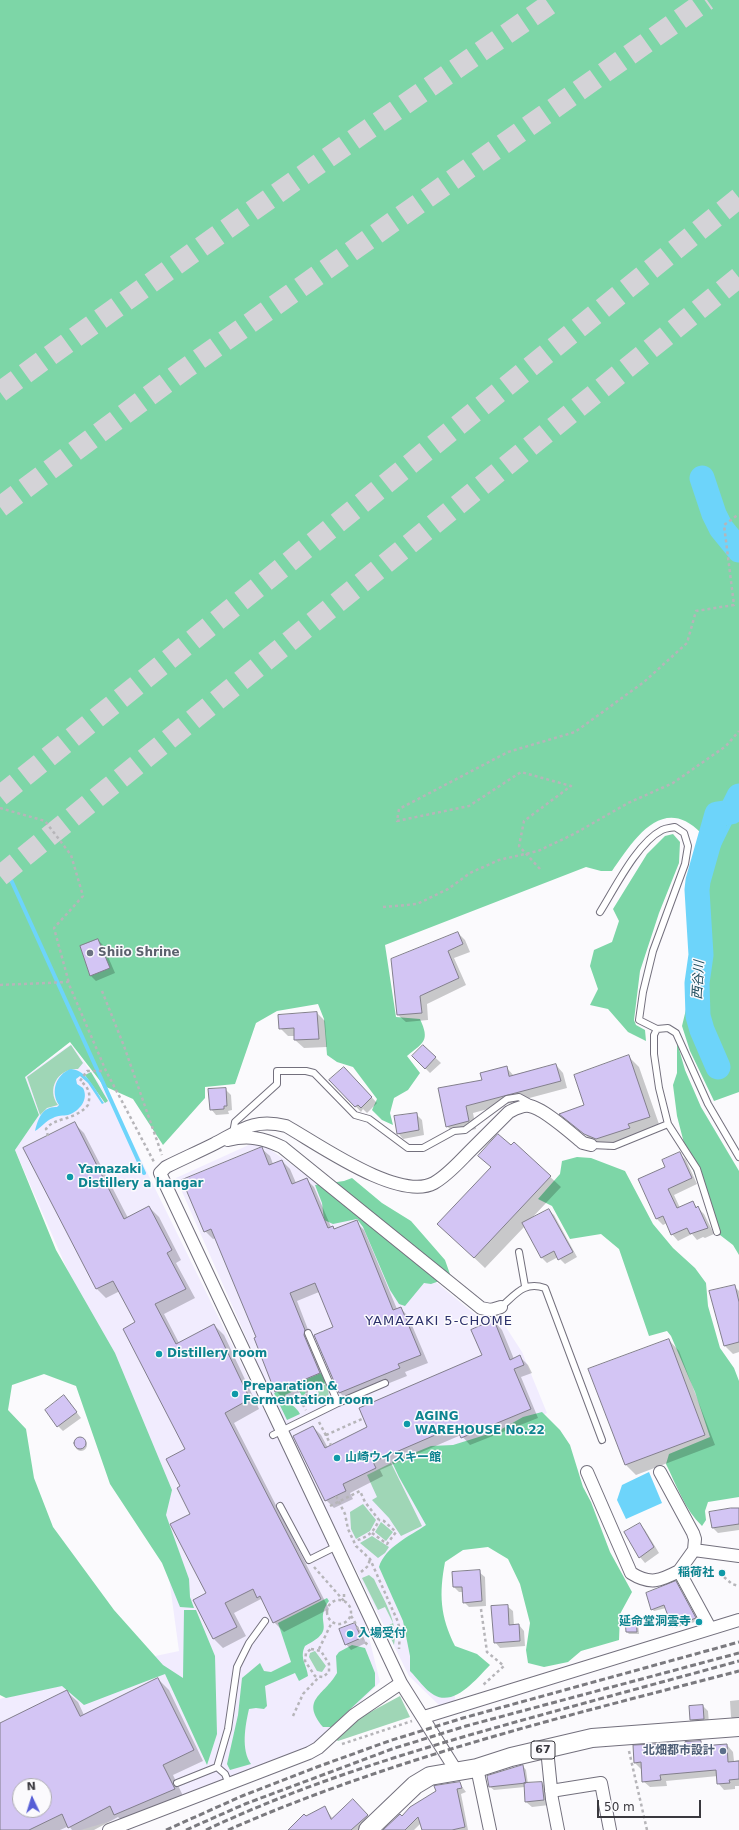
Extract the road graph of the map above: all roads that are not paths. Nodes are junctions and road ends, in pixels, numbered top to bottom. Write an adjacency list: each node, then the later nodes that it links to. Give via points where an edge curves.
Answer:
1 (600, 912): 2 (lane, via 639,851 653,837 663,829 675,827 684,833 688,846 685,864 655,944 639,1020)
2 (657, 1028): 4 (lane, via 654,1035 654,1054); 8 (lane, via 668,1028 676,1033 708,1104)
3 (539, 1109): 5 (street, via 519,1107 509,1112 450,1171 425,1187 414,1188 378,1178 286,1126 270,1122); 5 (lane, via 519,1097 506,1099 465,1130 454,1131 423,1148 408,1148 369,1119 355,1115 314,1073 277,1071 277,1084 234,1122); 7 (street, via 583,1143)
4 (668, 1124): 7 (lane, via 614,1146); 9 (lane, via 697,1169)
5 (233, 1133): 6 (street)
6 (213, 1145): 12 (street, via 237,1138 256,1137 282,1147 481,1308 491,1310); 16 (street, via 163,1170)
7 (591, 1145)
8 (739, 1157)
9 (717, 1232)
10 (519, 1252): 11 (lane)
11 (525, 1286): 12 (lane); 17 (lane, via 536,1285 545,1288)
12 (501, 1307)
13 (308, 1333): 15 (lane)
14 (385, 1383): 15 (lane)
15 (338, 1403): 16 (lane)
16 (278, 1433): 21 (street)
17 (602, 1440)
18 (587, 1472): 24 (street, via 631,1573 652,1581 661,1580)
19 (660, 1472): 22 (street, via 693,1533)
20 (280, 1506): 21 (lane, via 309,1560)
21 (338, 1546): 28 (street)
22 (694, 1550): 23 (street); 24 (street)
23 (739, 1556)
24 (679, 1571): 27 (street)
25 (739, 1620): 27 (street)
26 (265, 1621): 32 (lane, via 249,1643 237,1667 228,1729)
27 (710, 1628): 29 (street)
28 (401, 1683): 29 (street); 36 (street, via 354,1715 318,1748)
29 (424, 1717): 34 (street)
30 (739, 1727): 31 (main road, 67, via 592,1738)
31 (547, 1749): 33 (main road, 67); 37 (street)
32 (217, 1767): 35 (lane); 36 (lane, via 225,1774)
33 (477, 1768): 34 (main road, 67); 40 (street)
34 (457, 1772): 39 (main road, 67, via 430,1776 415,1785)
35 (177, 1783)
36 (228, 1784): 38 (street)
37 (551, 1791): 41 (street); 42 (street, via 601,1783)
38 (109, 1830)
39 (368, 1830)
40 (490, 1830)
41 (558, 1830)
42 (610, 1830)

